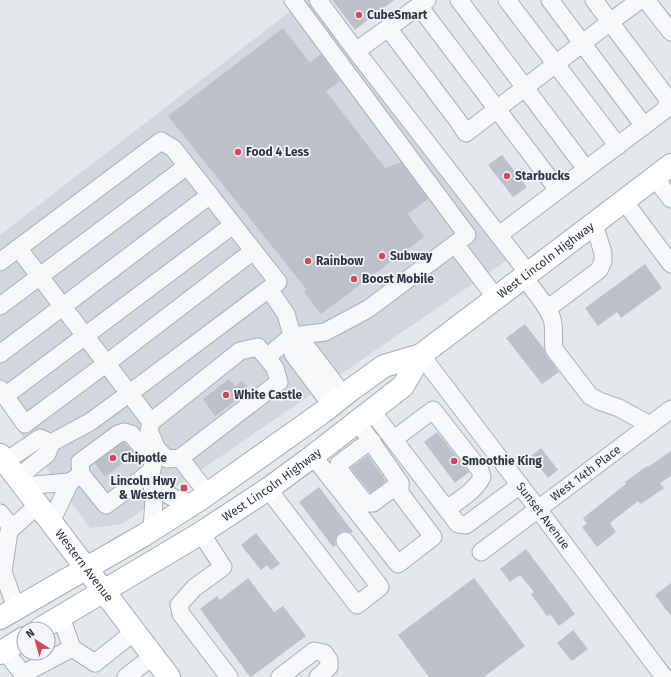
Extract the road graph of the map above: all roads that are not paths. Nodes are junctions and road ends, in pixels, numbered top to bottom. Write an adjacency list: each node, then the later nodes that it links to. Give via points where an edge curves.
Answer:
1 (293, 0): 30 (street, via 466,235)
2 (318, 0): 14 (street)
3 (459, 0): 16 (street)
4 (507, 0): 15 (street)
5 (550, 0): 13 (street)
6 (594, 0): 10 (street)
7 (640, 0): 10 (street)
8 (646, 0): 12 (street)
9 (423, 3): 11 (street); 17 (street)
10 (610, 22): 13 (street); 18 (street, via 668,99 666,109)
11 (388, 28): 14 (street); 17 (street, via 466,133)
12 (671, 32)
13 (583, 44): 15 (street); 18 (street)
14 (356, 51): 29 (street)
15 (556, 64): 16 (street); 19 (street)
16 (525, 88): 17 (street); 21 (street)
17 (497, 109): 23 (street)
18 (644, 126): 19 (street)
19 (618, 146): 21 (street)
20 (187, 166): 24 (street); 31 (street, via 174,148 161,141); 36 (street)
21 (586, 169): 23 (street)
22 (663, 172): 25 (street); 26 (main road, West Lincoln Highway)
23 (558, 190): 29 (street)
24 (210, 195): 28 (street); 40 (street)
25 (671, 199)
26 (624, 201): 27 (main road, West Lincoln Highway); 34 (street)
27 (594, 224): 35 (main road, West Lincoln Highway); 41 (street, via 604,253 604,261 599,270)
28 (233, 225): 32 (street); 42 (street)
29 (499, 235): 35 (street)
30 (455, 244): 38 (street); 43 (street, via 368,309 325,332)
31 (18, 248): 33 (street); 36 (street)
32 (253, 251): 37 (street, via 278,282); 47 (street)
33 (0, 262)
34 (671, 264)
35 (526, 275): 38 (main road, West Lincoln Highway); 41 (street)
36 (40, 276): 39 (street); 40 (street)
37 (268, 289): 43 (street, via 286,314); 49 (street)
38 (496, 298): 45 (main road, West Lincoln Highway)
39 (0, 306)
40 (63, 307): 42 (street); 44 (street)
41 (547, 309): 54 (street, via 553,323 554,349 590,396)
42 (86, 336): 47 (street); 48 (street)
43 (293, 339): 46 (street); 50 (street, via 305,345)
44 (0, 354)
45 (421, 355): 50 (main road, West Lincoln Highway, via 384,366); 52 (main road, West Lincoln Highway, via 403,386); 62 (street, Sunset Avenue)
46 (267, 357): 53 (street, via 258,347 240,351); 58 (street, via 275,368 279,382)
47 (107, 363): 48 (street, via 25,424); 49 (street)
48 (2, 393)
49 (130, 393): 53 (street); 59 (street, via 90,422 50,443 46,454)
50 (338, 401): 65 (main road, West Lincoln Highway)
51 (671, 409): 54 (street, West 14th Place)
52 (364, 416): 55 (street); 56 (street); 57 (main road, West Lincoln Highway)
53 (152, 422): 58 (street, via 149,431 157,448 167,459)
54 (650, 425): 68 (street, West 14th Place)
55 (394, 439): 67 (street); 67 (street, via 433,410 480,470 482,477 479,483)
56 (372, 442): 63 (street); 63 (street, via 339,464 340,471 365,503 373,503)
57 (313, 456): 64 (main road, West Lincoln Highway); 70 (street)
58 (180, 458): 65 (street)
59 (9, 469): 61 (street); 66 (main road, Western Avenue)
60 (149, 476): 61 (street, via 106,505); 61 (street, via 152,459 131,434 124,432 80,462); 65 (street, via 175,499); 72 (street, via 154,498)
61 (76, 478): 71 (street)
62 (520, 485): 67 (street, via 466,525 458,524); 68 (street, Sunset Avenue)
63 (400, 488): 70 (street); 70 (street, via 433,537 398,564)
64 (268, 489): 73 (main road, West Lincoln Highway); 74 (street, via 357,605 380,587)
65 (201, 499): 72 (main road, West Lincoln Highway)
66 (38, 505): 71 (main road, Western Avenue); 75 (street)
67 (447, 509)
68 (538, 509): 76 (street, West 14th Place); 92 (street, Sunset Avenue)
69 (0, 513): 75 (street)
70 (364, 521)
71 (51, 522): 77 (main road, Western Avenue)
72 (152, 530): 77 (main road, West Lincoln Highway)
73 (201, 533): 78 (main road, West Lincoln Highway); 90 (street, via 223,567 194,588 179,605 181,614)
74 (345, 541)
75 (4, 548): 79 (street)
76 (481, 552)
77 (86, 568): 78 (main road, Western Avenue); 79 (main road, West Lincoln Highway)
78 (104, 592): 80 (main road, West Lincoln Highway); 82 (main road, Western Avenue)
79 (8, 613)
80 (61, 617): 81 (main road, West Lincoln Highway); 84 (street)
81 (54, 621)
82 (134, 632): 84 (street, via 94,663); 86 (main road, Western Avenue)
83 (16, 643): 85 (main road)
84 (72, 648): 85 (street, via 23,674)
85 (2, 652)
86 (153, 656): 88 (street); 89 (main road, Western Avenue)
87 (324, 675): 91 (street, via 329,667 329,660 324,653 314,651)
88 (126, 677)
89 (169, 677)
90 (229, 677)
91 (280, 677)
92 (664, 677)

